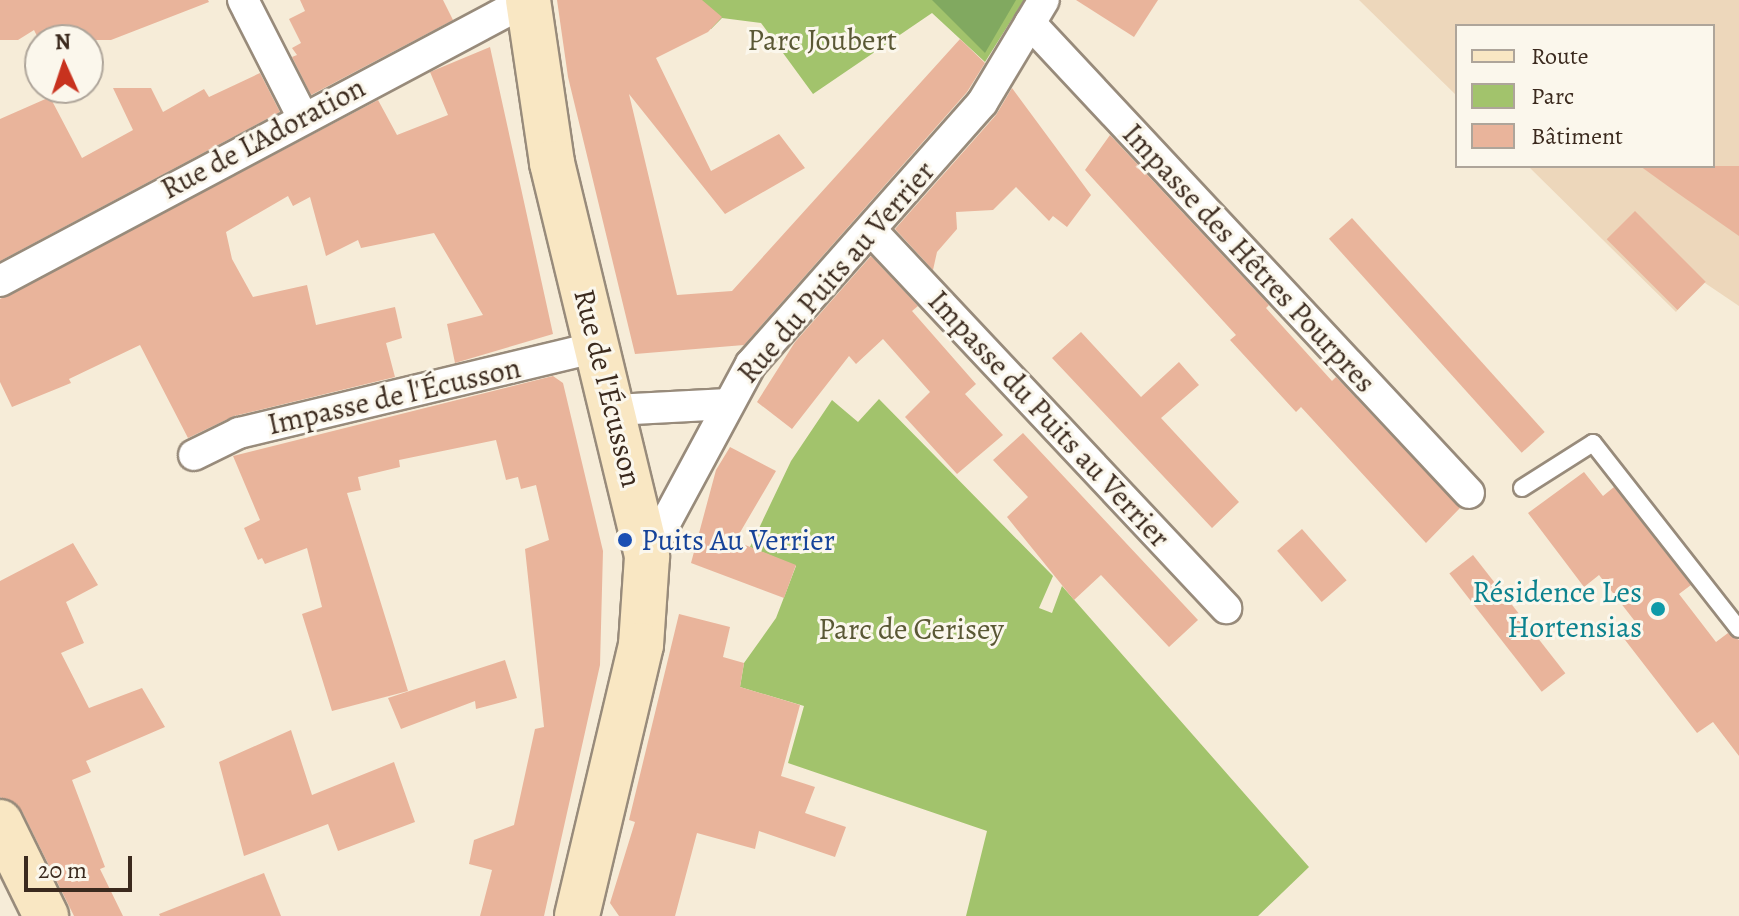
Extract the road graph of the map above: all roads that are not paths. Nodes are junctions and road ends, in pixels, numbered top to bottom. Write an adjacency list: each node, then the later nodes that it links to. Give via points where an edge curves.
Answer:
1 (243, 0): 4 (street)
2 (528, 0): 4 (street, Rue de L'Adoration); 7 (street, Rue de l'Écusson, via 552,163)
3 (1037, 12): 5 (street, Rue du Puits au Verrier, via 982,103); 12 (street, Impasse des Hêtres Pourpres)
4 (302, 116): 6 (street, Rue de L'Adoration)
5 (871, 230): 8 (street, Rue du Puits au Verrier, via 751,364); 14 (street, Impasse du Puits au Verrier)
6 (0, 281)
7 (598, 347): 9 (street, Rue de l'Écusson); 10 (street, Impasse de l'Écusson, via 239,433)
8 (728, 404): 9 (street); 13 (street, Rue du Puits au Verrier)
9 (614, 410): 13 (street, Rue de l'Écusson)
10 (194, 455)
11 (1522, 488): 15 (lane, via 1593,443)
12 (1469, 493)
13 (647, 557): 18 (street, Rue de l'Écusson, via 641,645)
14 (1226, 608)
15 (1739, 629)
16 (0, 822): 17 (street)
17 (46, 916)
18 (577, 916)

